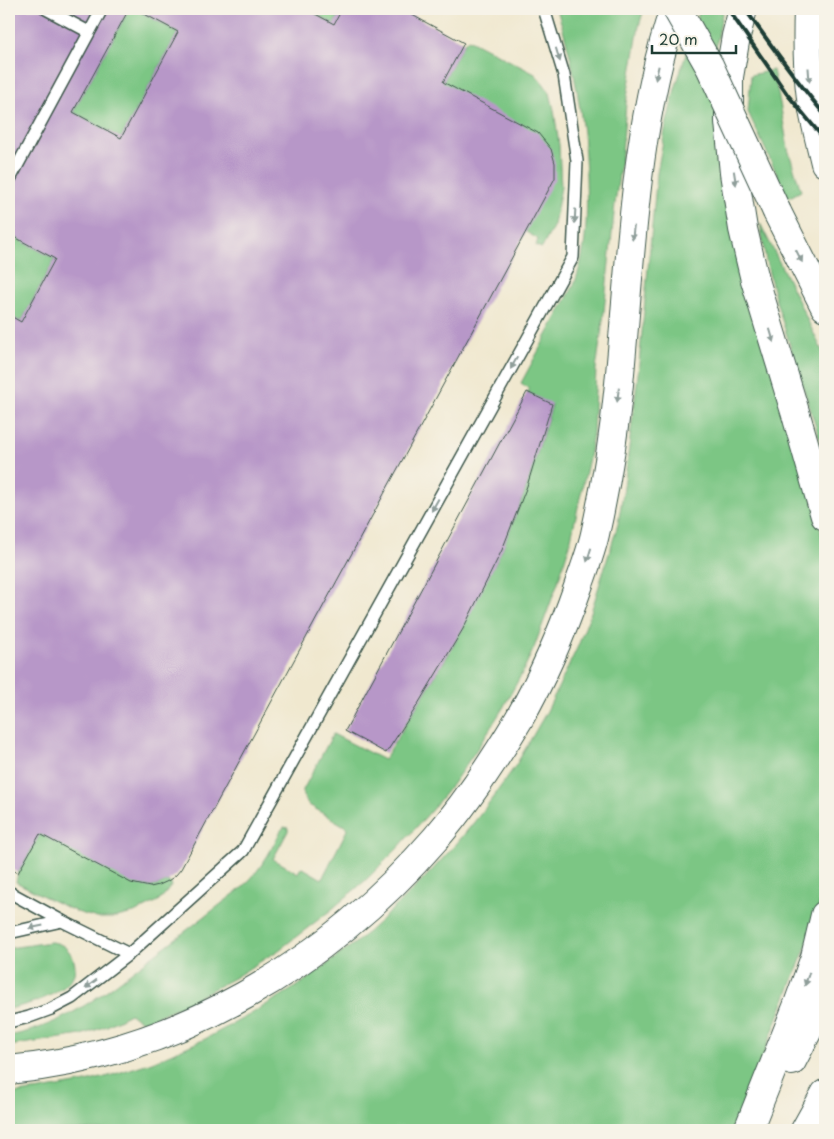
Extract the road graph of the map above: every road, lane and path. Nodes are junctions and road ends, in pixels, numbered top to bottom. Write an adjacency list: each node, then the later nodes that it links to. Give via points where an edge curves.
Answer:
1 (46, 9): 7 (lane)
2 (102, 9): 7 (lane)
3 (544, 9): 16 (lane, one-way to 16, via 564,75 578,161 573,257 243,851)
4 (676, 9): 10 (highway, one-way to 10, bridge, via 710,67); 19 (highway, one-way to 19, via 662,50 644,136 619,389 594,539 555,648 500,751 437,837 413,863 336,935 280,975 215,1012 166,1033 98,1055)
5 (743, 9): 11 (highway, one-way to 11, via 729,77 729,122 743,229)
6 (808, 9): 8 (highway, one-way to 8, via 811,97)
7 (89, 32): 9 (lane)
8 (825, 163)
9 (11, 173)
10 (825, 307)
11 (825, 516)
12 (9, 892): 14 (lane)
13 (825, 915): 21 (highway, one-way to 21, via 798,1007)
14 (62, 921): 15 (lane, one-way to 15); 16 (lane)
15 (9, 933)
16 (129, 954): 18 (lane, one-way to 18, via 72,998 51,1009)
17 (825, 998): 21 (highway, via 794,1057)
18 (9, 1022)
19 (9, 1070)
20 (825, 1094): 22 (highway)
21 (748, 1130)
22 (805, 1130)

